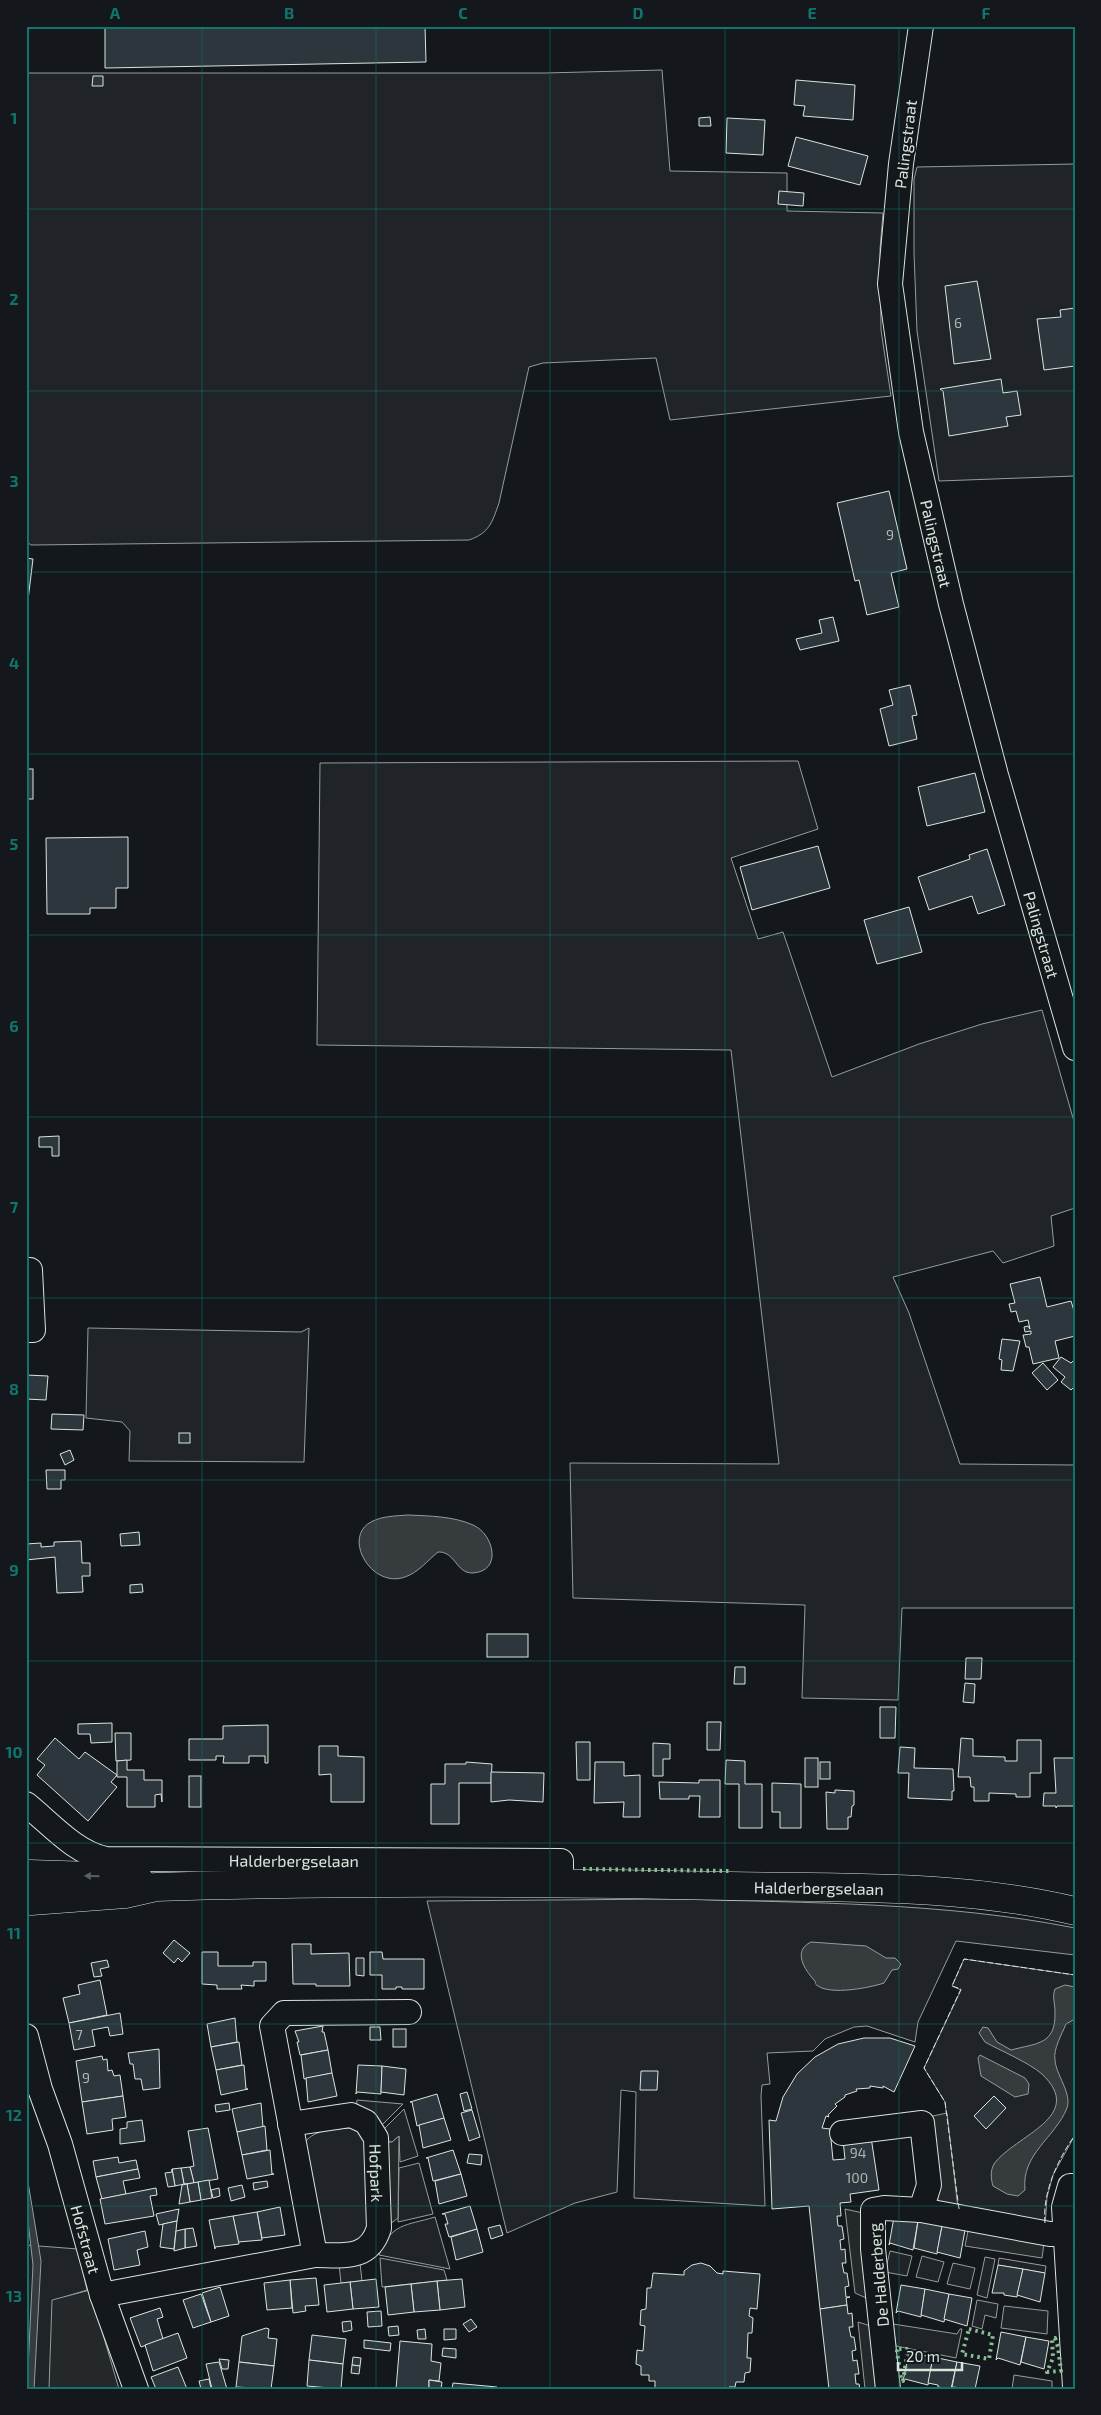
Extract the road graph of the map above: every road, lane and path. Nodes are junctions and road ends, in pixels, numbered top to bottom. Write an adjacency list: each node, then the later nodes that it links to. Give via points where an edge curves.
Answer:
1 (921, 26): 2 (street, Palingstraat, via 901,164 890,284 911,432 996,775)
2 (1075, 1048)
3 (30, 1270): 4 (street, via 33,1330)
4 (26, 1330)
5 (26, 1804): 6 (street, Halderbergselaan, via 93,1857 106,1859 561,1861)
6 (561, 1882): 7 (main road, Halderbergselaan, via 156,1887 125,1894); 8 (main road, Halderbergselaan, via 910,1889 991,1896)
7 (28, 1889)
8 (1075, 1911)
9 (409, 2012): 13 (street, via 284,2013 272,2026)
10 (26, 2036): 12 (street, Hofstraat)
11 (26, 2065): 12 (street, Hofstraat)
12 (33, 2092): 19 (street, Hofstraat, via 60,2144)
13 (290, 2124): 18 (street); 18 (street, Hofpark, via 352,2115 366,2122 376,2138 379,2228 375,2240 363,2252)
14 (842, 2132): 16 (street, via 922,2123 928,2185)
15 (1073, 2183): 17 (street, via 1064,2207)
16 (921, 2210): 17 (street, De Halderberg); 22 (street, De Halderberg, via 873,2210 873,2250)
17 (1066, 2234): 20 (street)
18 (315, 2255): 19 (street, Hofpark)
19 (102, 2296): 21 (street, Hofstraat)
20 (1075, 2387)
21 (136, 2389)
22 (888, 2389)

